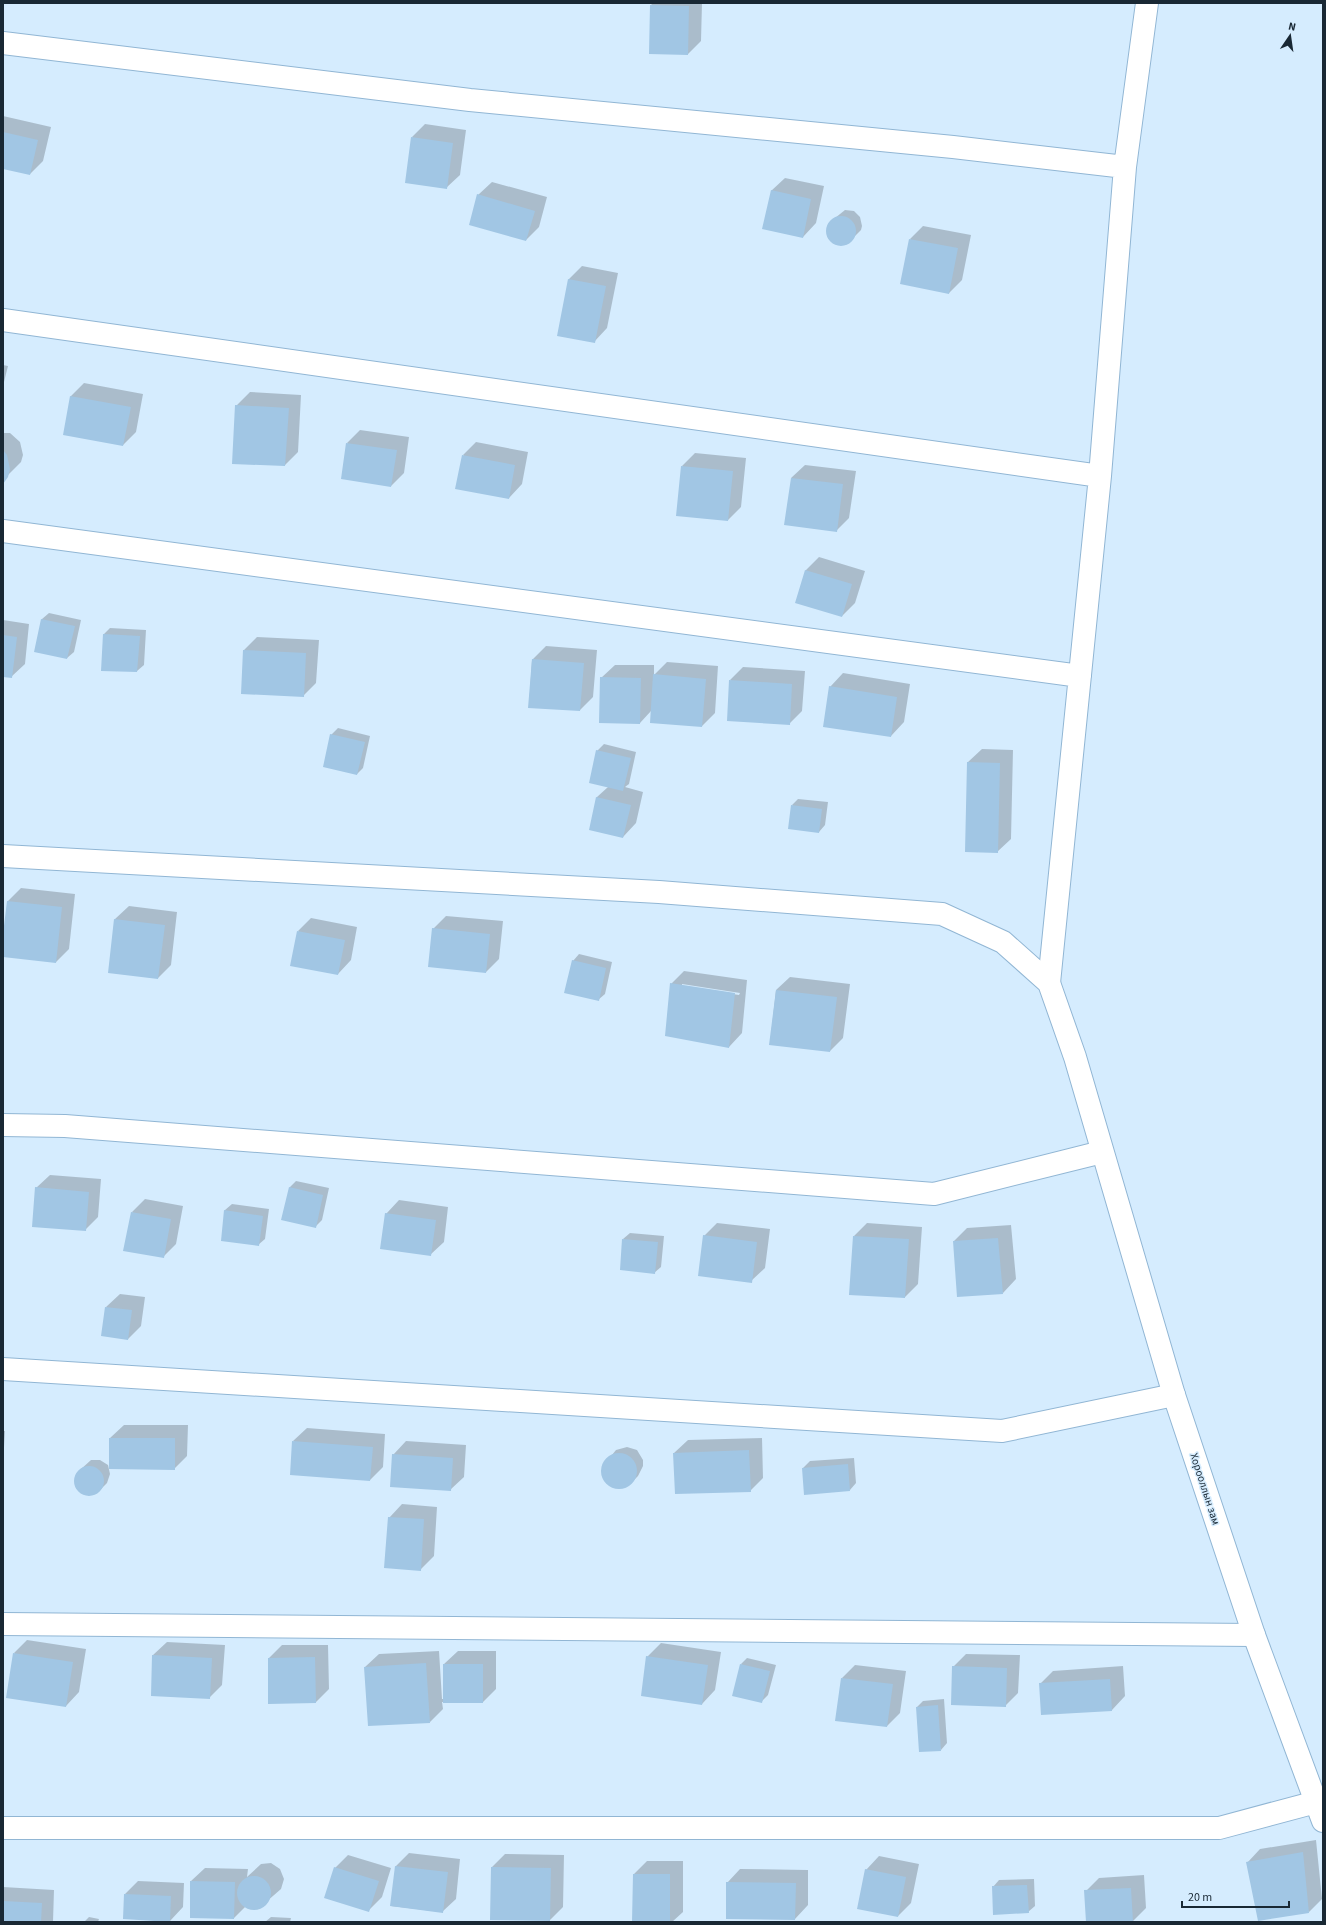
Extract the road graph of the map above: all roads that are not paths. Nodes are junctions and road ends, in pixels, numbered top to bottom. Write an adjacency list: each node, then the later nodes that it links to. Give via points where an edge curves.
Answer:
1 (1147, 3): 3 (street)
2 (3, 43): 3 (street, via 470,100 961,148)
3 (1125, 167): 5 (street)
4 (3, 320): 5 (street)
5 (1100, 476): 7 (street)
6 (3, 531): 7 (street)
7 (1080, 676): 9 (street)
8 (3, 856): 9 (street, via 659,892 942,914 1003,942)
9 (1049, 983): 11 (street, Хорооллын зам, via 1075,1057)
10 (3, 1125): 11 (street, via 65,1126 934,1194)
11 (1102, 1152): 13 (street, Хорооллын зам)
12 (3, 1369): 13 (street, via 1002,1431)
13 (1174, 1395): 15 (street, Хорооллын зам)
14 (3, 1624): 15 (street)
15 (1254, 1635): 16 (street, Хорооллын зам)
16 (1320, 1812): 17 (street, via 1218,1828)
17 (3, 1828)

